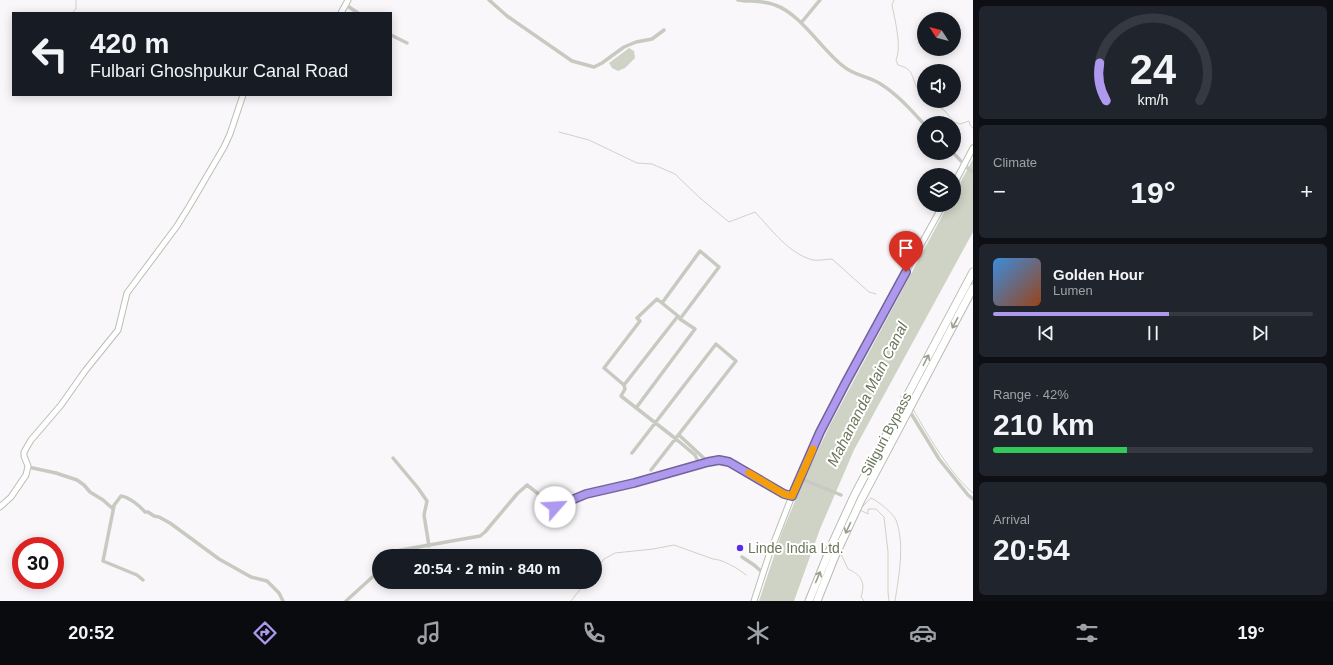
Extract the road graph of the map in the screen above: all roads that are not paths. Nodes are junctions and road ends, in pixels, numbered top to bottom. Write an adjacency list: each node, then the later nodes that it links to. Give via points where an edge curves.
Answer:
1 (489, 0): 8 (street, via 507,16 572,61 594,67 624,47 652,39)
2 (738, 0): 7 (street, via 775,5)
3 (820, 0): 7 (street)
4 (347, 2): 5 (street); 6 (street)
5 (342, 12)
6 (357, 12)
7 (801, 23): 12 (street, via 844,67 882,84)
8 (664, 30)
9 (392, 36): 10 (street)
10 (407, 43)
11 (243, 96): 34 (street, via 224,147 177,226 127,293 118,330 26,447 24,456)
12 (917, 117)
13 (973, 148): 15 (street)
14 (961, 160): 15 (street)
15 (965, 167): 16 (street); 17 (street)
16 (973, 172)
17 (961, 173)
18 (939, 212): 36 (street, via 852,369 820,432)
19 (973, 272): 24 (highway, Siliguri Bypass, one-way to 19)
20 (973, 288): 26 (highway, one-way to 26)
21 (662, 303): 22 (street); 22 (street, via 700,251 720,267); 23 (street, via 657,299 637,318 640,320 604,368)
22 (679, 318): 23 (street); 25 (street, via 695,329)
23 (624, 385): 25 (street, via 625,389 621,396)
24 (901, 406): 26 (street); 42 (highway, Siliguri Bypass, via 855,494)
25 (636, 408): 27 (street)
26 (909, 410): 39 (street, via 940,459); 42 (highway, one-way to 42)
27 (656, 423): 28 (street, via 716,344 736,361); 29 (street); 30 (street)
28 (679, 435): 29 (street); 32 (street)
29 (676, 439): 33 (street, via 695,455); 35 (street)
30 (632, 453)
31 (394, 458): 43 (street, via 427,501 424,515)
32 (708, 462): 33 (street); 38 (street, via 729,462 784,494)
33 (700, 465): 43 (street, via 586,494 555,507 527,485 480,536)
34 (28, 467): 40 (street, via 77,480 108,506); 41 (street, via 15,493)
35 (652, 470)
36 (800, 480): 37 (street); 38 (street)
37 (839, 494)
38 (792, 496): 47 (street)
39 (973, 499)
40 (114, 506): 49 (street, via 103,561); 50 (street, via 121,496 124,496 145,512 170,523 251,578 267,581 280,593)
41 (0, 507)
42 (836, 543): 45 (highway, Siliguri Bypass)
43 (429, 546): 44 (street)
44 (408, 549)
45 (831, 554): 53 (highway, Siliguri Bypass, one-way to 45); 54 (highway)
46 (742, 557): 47 (street)
47 (763, 573): 52 (street)
48 (372, 577): 51 (street)
49 (143, 580)
50 (283, 601)
51 (346, 601)
52 (754, 601)
53 (808, 601)
54 (817, 601)

